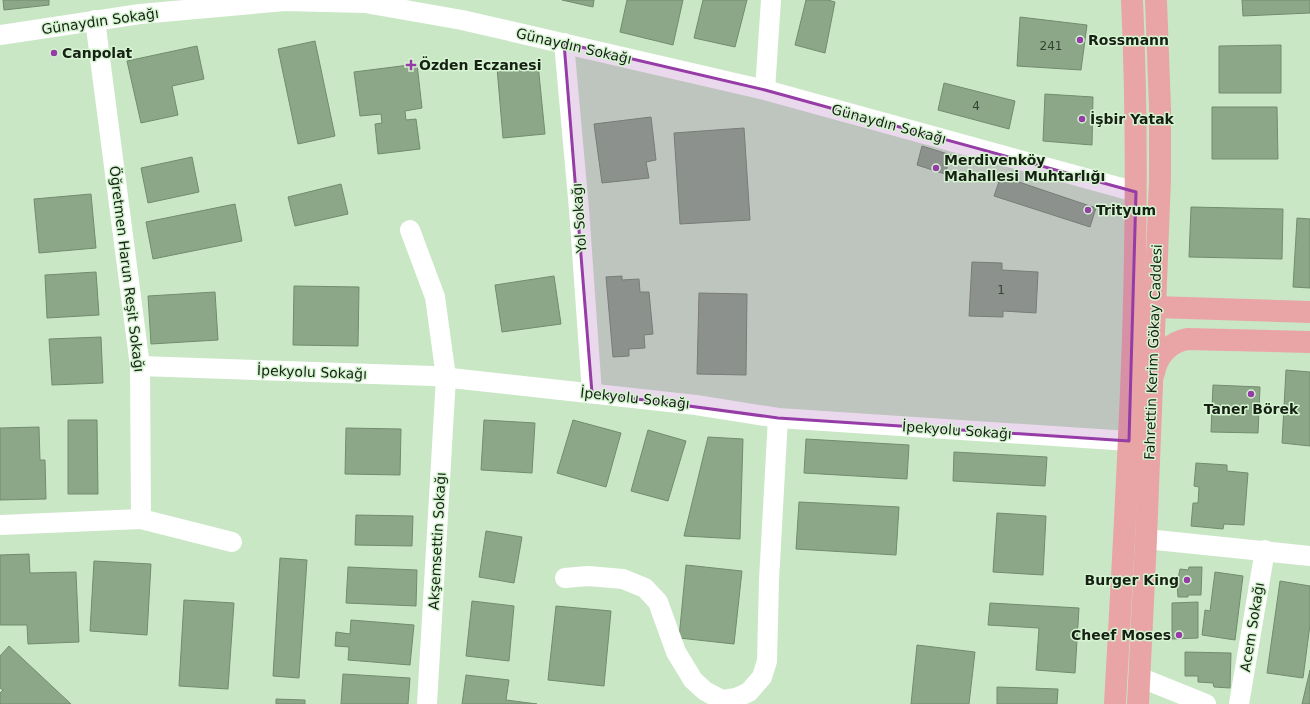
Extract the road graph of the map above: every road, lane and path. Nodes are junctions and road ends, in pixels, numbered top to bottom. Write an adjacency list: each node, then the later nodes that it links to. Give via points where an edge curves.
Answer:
1 (771, 0): 9 (street)
2 (1132, 0): 10 (main road, Fahrettin Kerim Gökay Caddesi)
3 (1156, 0): 12 (main road, Fahrettin Kerim Gökay Caddesi, via 1161,149)
4 (286, 1): 5 (street, Günaydın Sokağı); 8 (street, Günaydın Sokağı, via 364,3 462,20)
5 (140, 7): 6 (street, Günaydın Sokağı)
6 (95, 20): 7 (street, Günaydın Sokağı); 16 (street, Öğretmen Harun Reşit Sokağı)
7 (0, 35)
8 (564, 43): 9 (street, Günaydın Sokağı); 19 (street, Yol Sokağı)
9 (765, 90): 10 (street, Günaydın Sokağı)
10 (1136, 192): 14 (main road, Fahrettin Kerim Gökay Caddesi)
11 (410, 230): 17 (street, Akşemsettin Sokağı, via 435,297)
12 (1155, 307): 13 (main road); 14 (main road, via 1142,314); 18 (main road, Fahrettin Kerim Gökay Caddesi)
13 (1310, 312)
14 (1134, 331): 21 (main road, Fahrettin Kerim Gökay Caddesi)
15 (1310, 342): 18 (main road, via 1184,339 1169,347 1160,357 1155,365)
16 (140, 366): 17 (street, İpekyolu Sokağı); 22 (street, Öğretmen Harun Reşit Sokağı)
17 (446, 377): 19 (street, İpekyolu Sokağı); 30 (street, Akşemsettin Sokağı)
18 (1152, 380): 24 (main road, Fahrettin Kerim Gökay Caddesi)
19 (592, 393): 20 (street, İpekyolu Sokağı, via 696,404)
20 (778, 418): 21 (street, İpekyolu Sokağı); 28 (street, via 767,661 762,677 748,692 736,698 722,700 705,691 693,680 676,652 658,602 645,588 623,579 588,576)
21 (1129, 441): 31 (main road, Fahrettin Kerim Gökay Caddesi)
22 (141, 519): 23 (street); 25 (street)
23 (0, 525)
24 (1146, 539): 26 (street); 29 (main road, Fahrettin Kerim Gökay Caddesi)
25 (232, 542)
26 (1265, 550): 27 (street); 34 (street, Acem Sokağı)
27 (1310, 556)
28 (564, 578)
29 (1139, 678): 32 (main road, Fahrettin Kerim Gökay Caddesi); 33 (street)
30 (427, 704)
31 (1115, 704)
32 (1138, 704)
33 (1206, 704)
34 (1239, 704)

